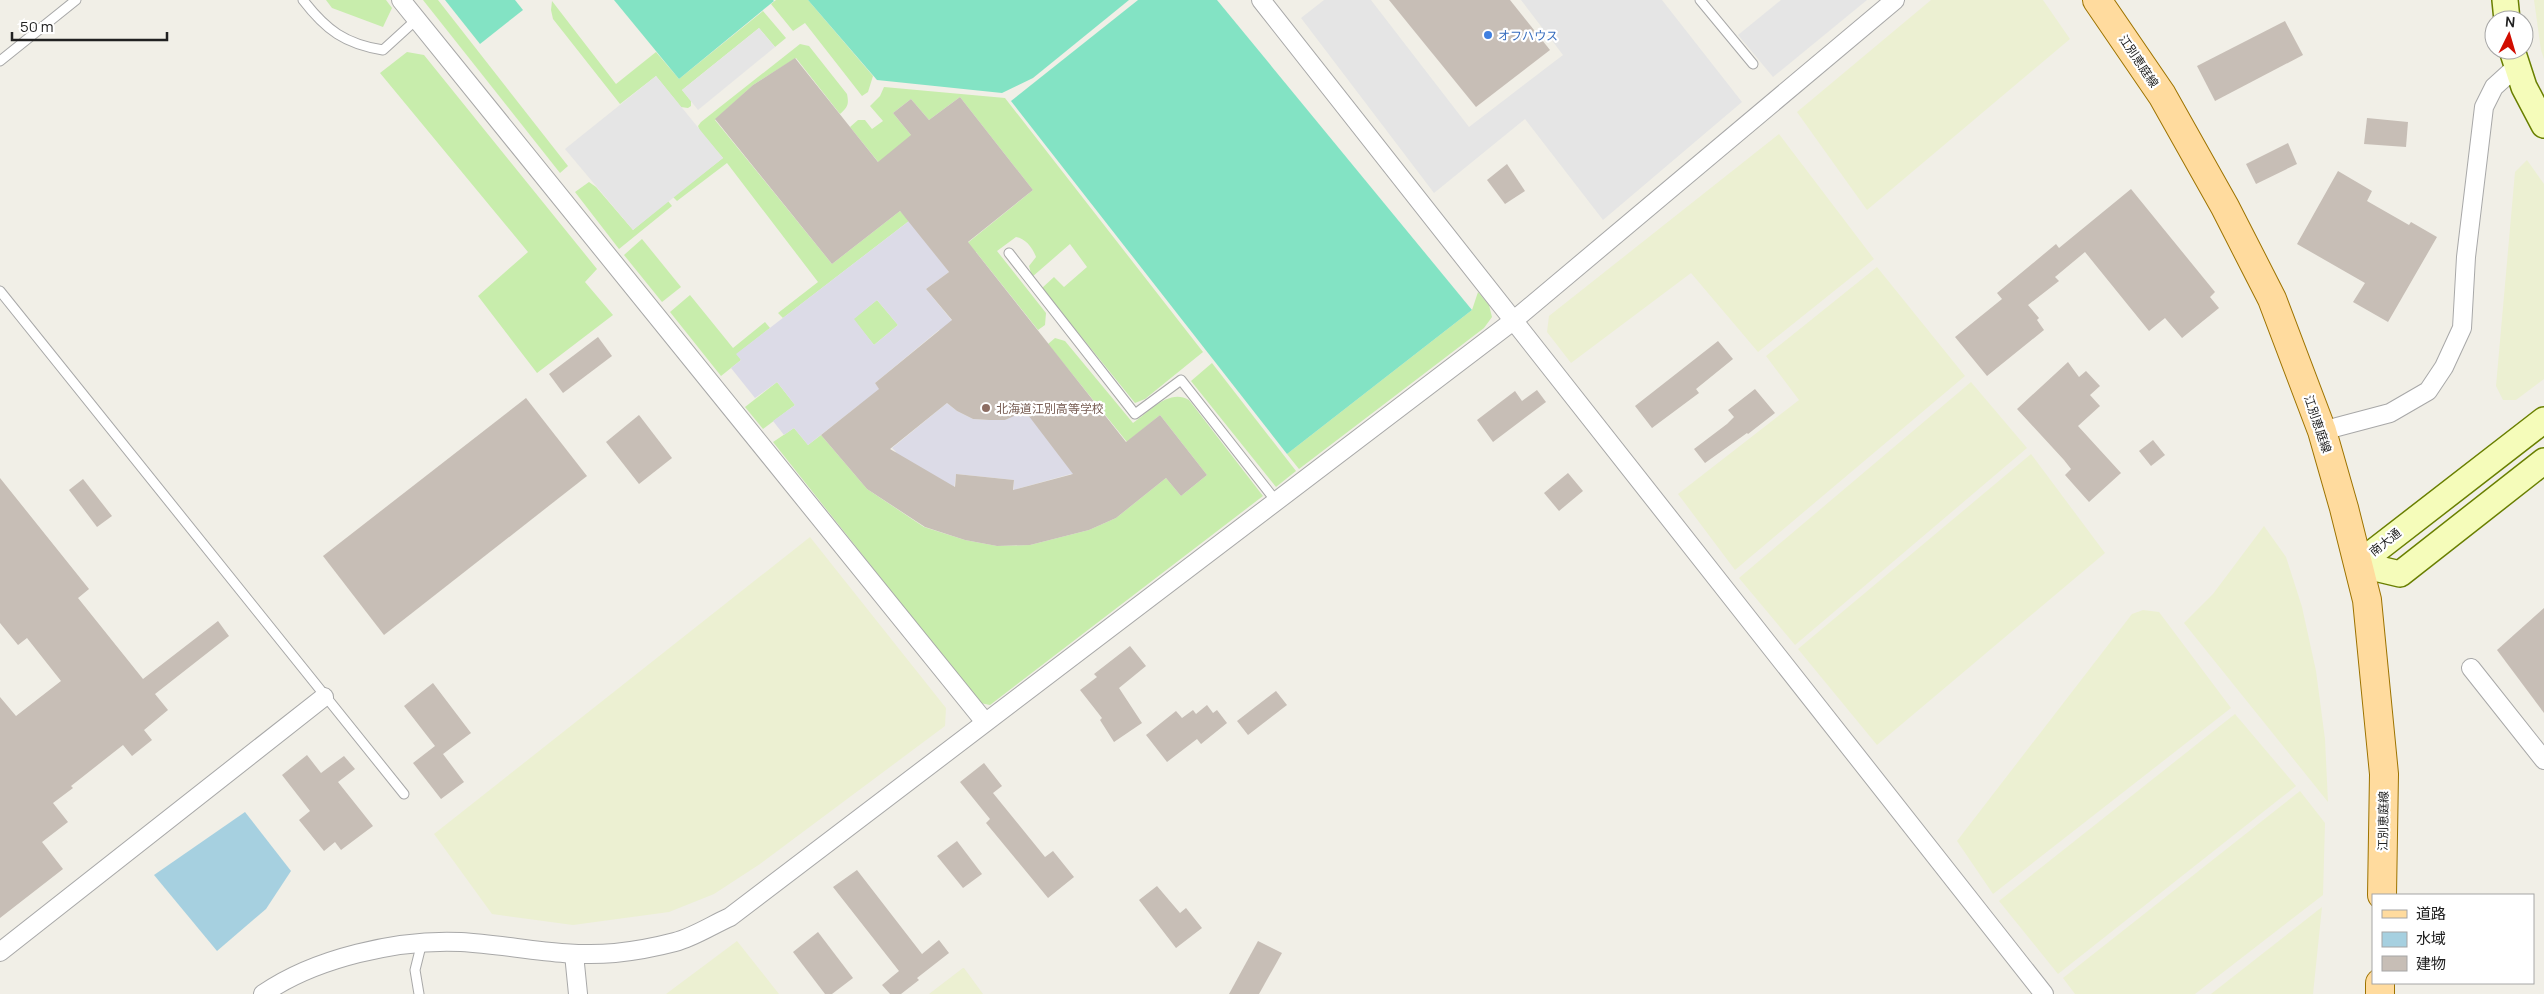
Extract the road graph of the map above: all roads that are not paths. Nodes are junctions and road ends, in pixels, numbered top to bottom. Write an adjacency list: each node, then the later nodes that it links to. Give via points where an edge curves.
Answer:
1 (76, 0): 11 (lane)
2 (303, 0): 8 (lane, via 321,24 360,46 383,50)
3 (402, 0): 8 (street)
4 (1261, 0): 16 (street)
5 (1700, 0): 12 (lane)
6 (1895, 0): 16 (street)
7 (2097, 0): 18 (main road, 江別恵庭線, via 2162,95 2225,206 2272,299)
8 (417, 19): 24 (street)
9 (2513, 60): 18 (street, via 2484,108 2466,257 2462,328 2444,367 2428,390 2390,413)
10 (2514, 60): 13 (main road)
11 (0, 61)
12 (1753, 64)
13 (2544, 126)
14 (1009, 253): 20 (lane, via 1134,414 1181,380)
15 (0, 291): 23 (lane)
16 (1513, 321): 20 (street); 34 (street)
17 (2544, 420): 21 (main road, 南大通)
18 (2322, 431): 21 (main road, 江別恵庭線)
19 (2544, 461): 21 (main road, 南大通, via 2400,574)
20 (1276, 501): 24 (street)
21 (2358, 564): 27 (main road, 江別恵庭線, via 2367,600 2384,774)
22 (2471, 668): 25 (street)
23 (324, 697): 26 (lane); 29 (street)
24 (985, 722): 30 (street, via 730,917 676,942 616,953)
25 (2544, 760)
26 (404, 794)
27 (2382, 894)
28 (422, 942): 30 (street, via 461,942); 31 (street, via 348,956 299,974); 32 (lane, via 415,970)
29 (0, 952)
30 (574, 954): 33 (street)
31 (269, 992)
32 (419, 994)
33 (578, 994)
34 (2044, 994)

